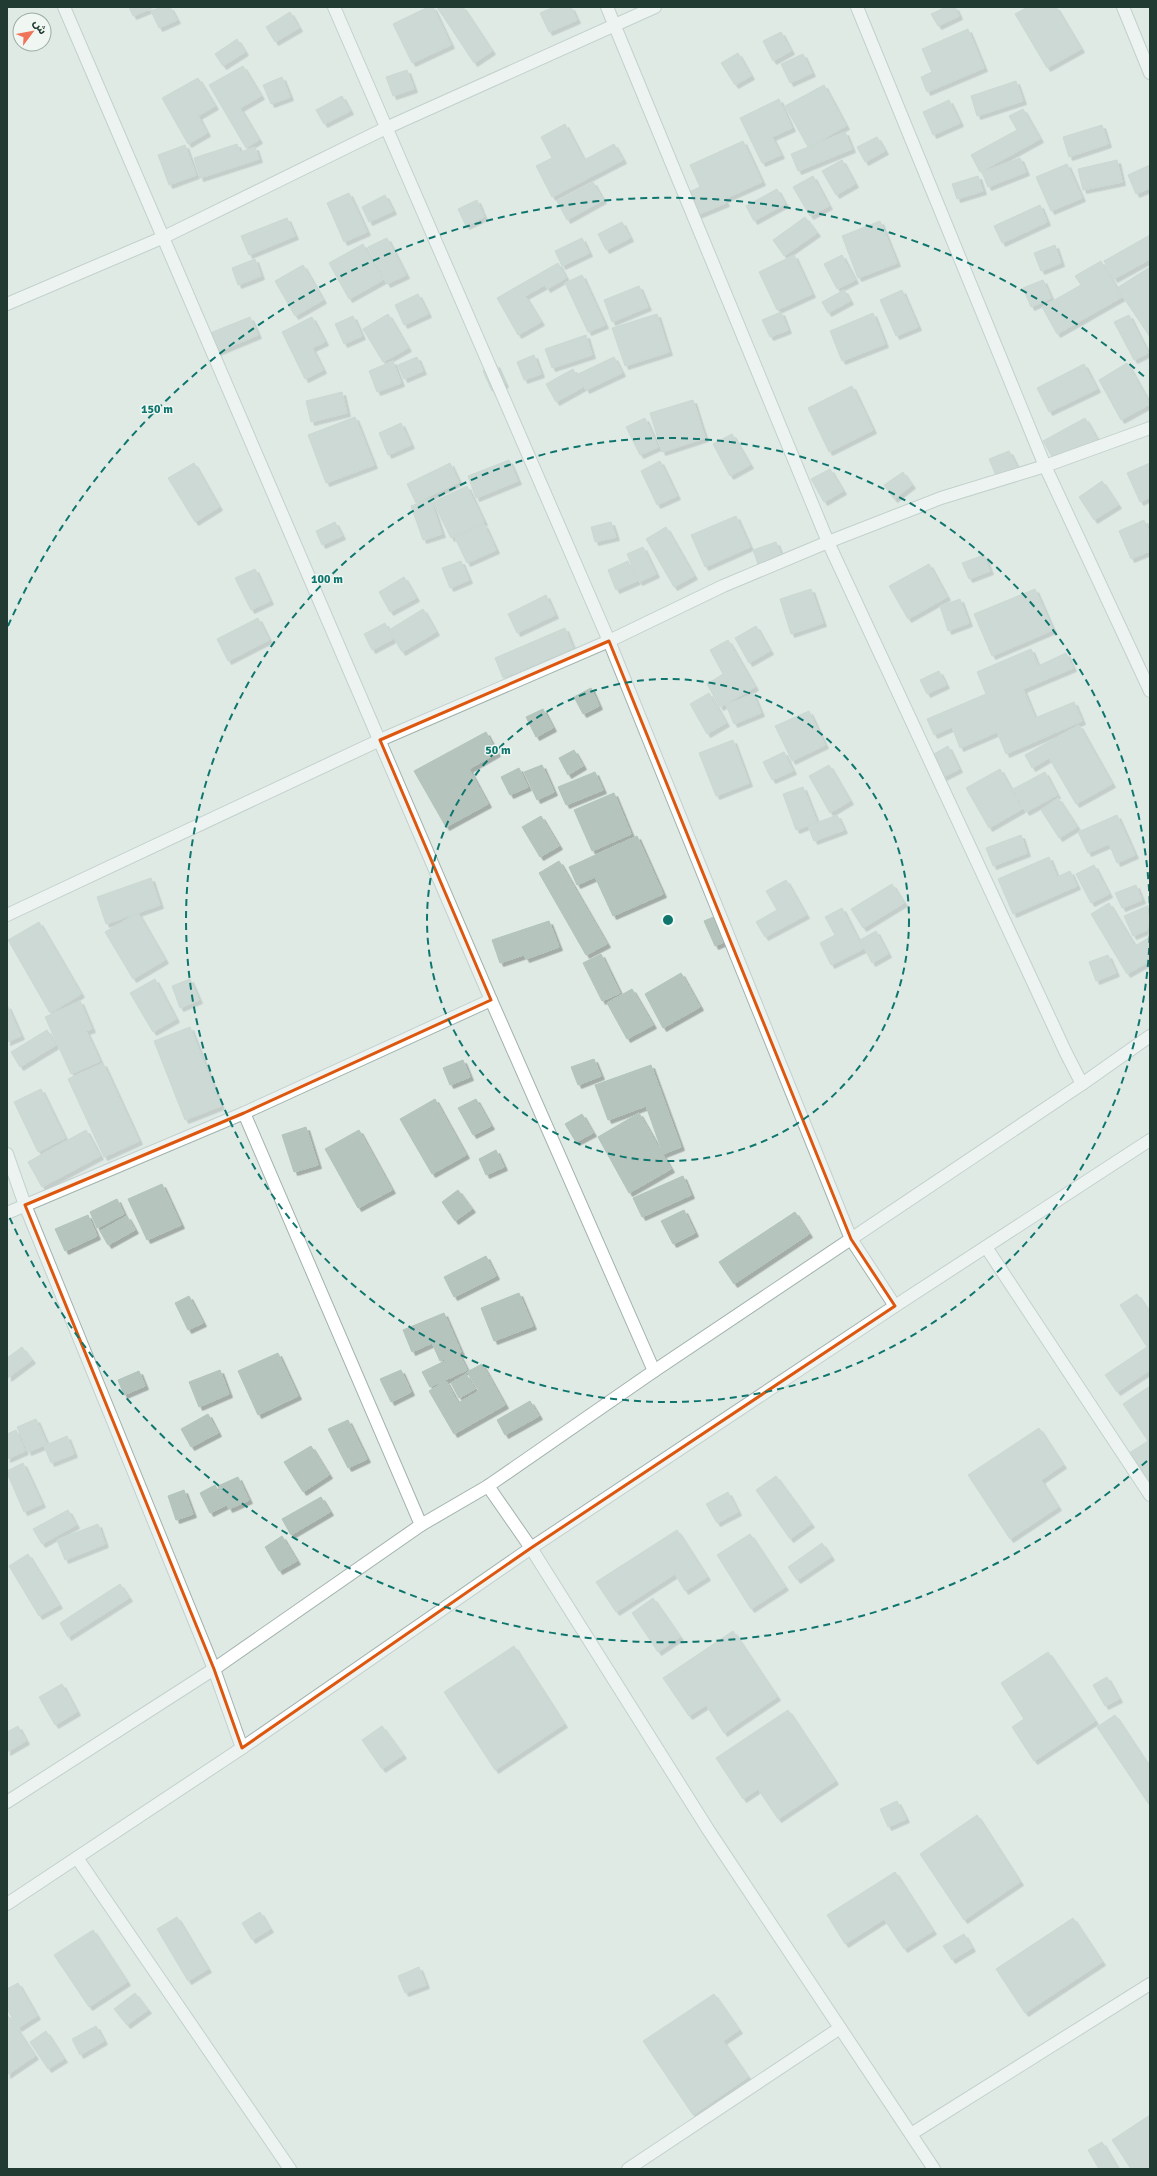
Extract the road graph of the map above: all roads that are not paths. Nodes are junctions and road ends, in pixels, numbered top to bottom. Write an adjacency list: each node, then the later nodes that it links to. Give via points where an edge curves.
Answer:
1 (64, 7): 10 (street)
2 (334, 7): 9 (street)
3 (607, 7): 7 (street)
4 (655, 7): 7 (street)
5 (857, 7): 13 (street)
6 (1123, 7): 8 (street)
7 (614, 24): 9 (street); 14 (street)
8 (1150, 73)
9 (386, 128): 10 (street); 15 (street)
10 (164, 237): 11 (street); 17 (street)
11 (7, 304)
12 (1150, 428): 13 (street)
13 (1045, 466): 14 (street, via 941,498); 16 (street)
14 (828, 542): 15 (street, via 723,586); 21 (street)
15 (609, 641): 17 (street); 27 (street)
16 (1150, 691)
17 (380, 740): 18 (street); 19 (street)
18 (7, 915)
19 (491, 1000): 22 (street); 30 (street)
20 (1150, 1036): 21 (street)
21 (1082, 1084): 27 (street)
22 (244, 1113): 25 (street); 33 (street)
23 (1150, 1140): 28 (street)
24 (7, 1154): 25 (street)
25 (25, 1205): 26 (street); 35 (street)
26 (7, 1213)
27 (851, 1239): 29 (street); 30 (street)
28 (986, 1247): 29 (street); 32 (street)
29 (894, 1306): 34 (street)
30 (654, 1371): 31 (street)
31 (488, 1486): 33 (street); 34 (street)
32 (1150, 1495)
33 (421, 1525): 35 (street)
34 (531, 1548): 36 (street); 41 (street, via 709,1831)
35 (214, 1669): 36 (street); 37 (street)
36 (242, 1748): 38 (street)
37 (7, 1802)
38 (77, 1858): 39 (street); 43 (street)
39 (7, 1904)
40 (1150, 1984): 42 (street)
41 (840, 2028): 42 (street); 44 (street)
42 (911, 2134): 45 (street)
43 (290, 2169)
44 (628, 2169)
45 (934, 2169)

